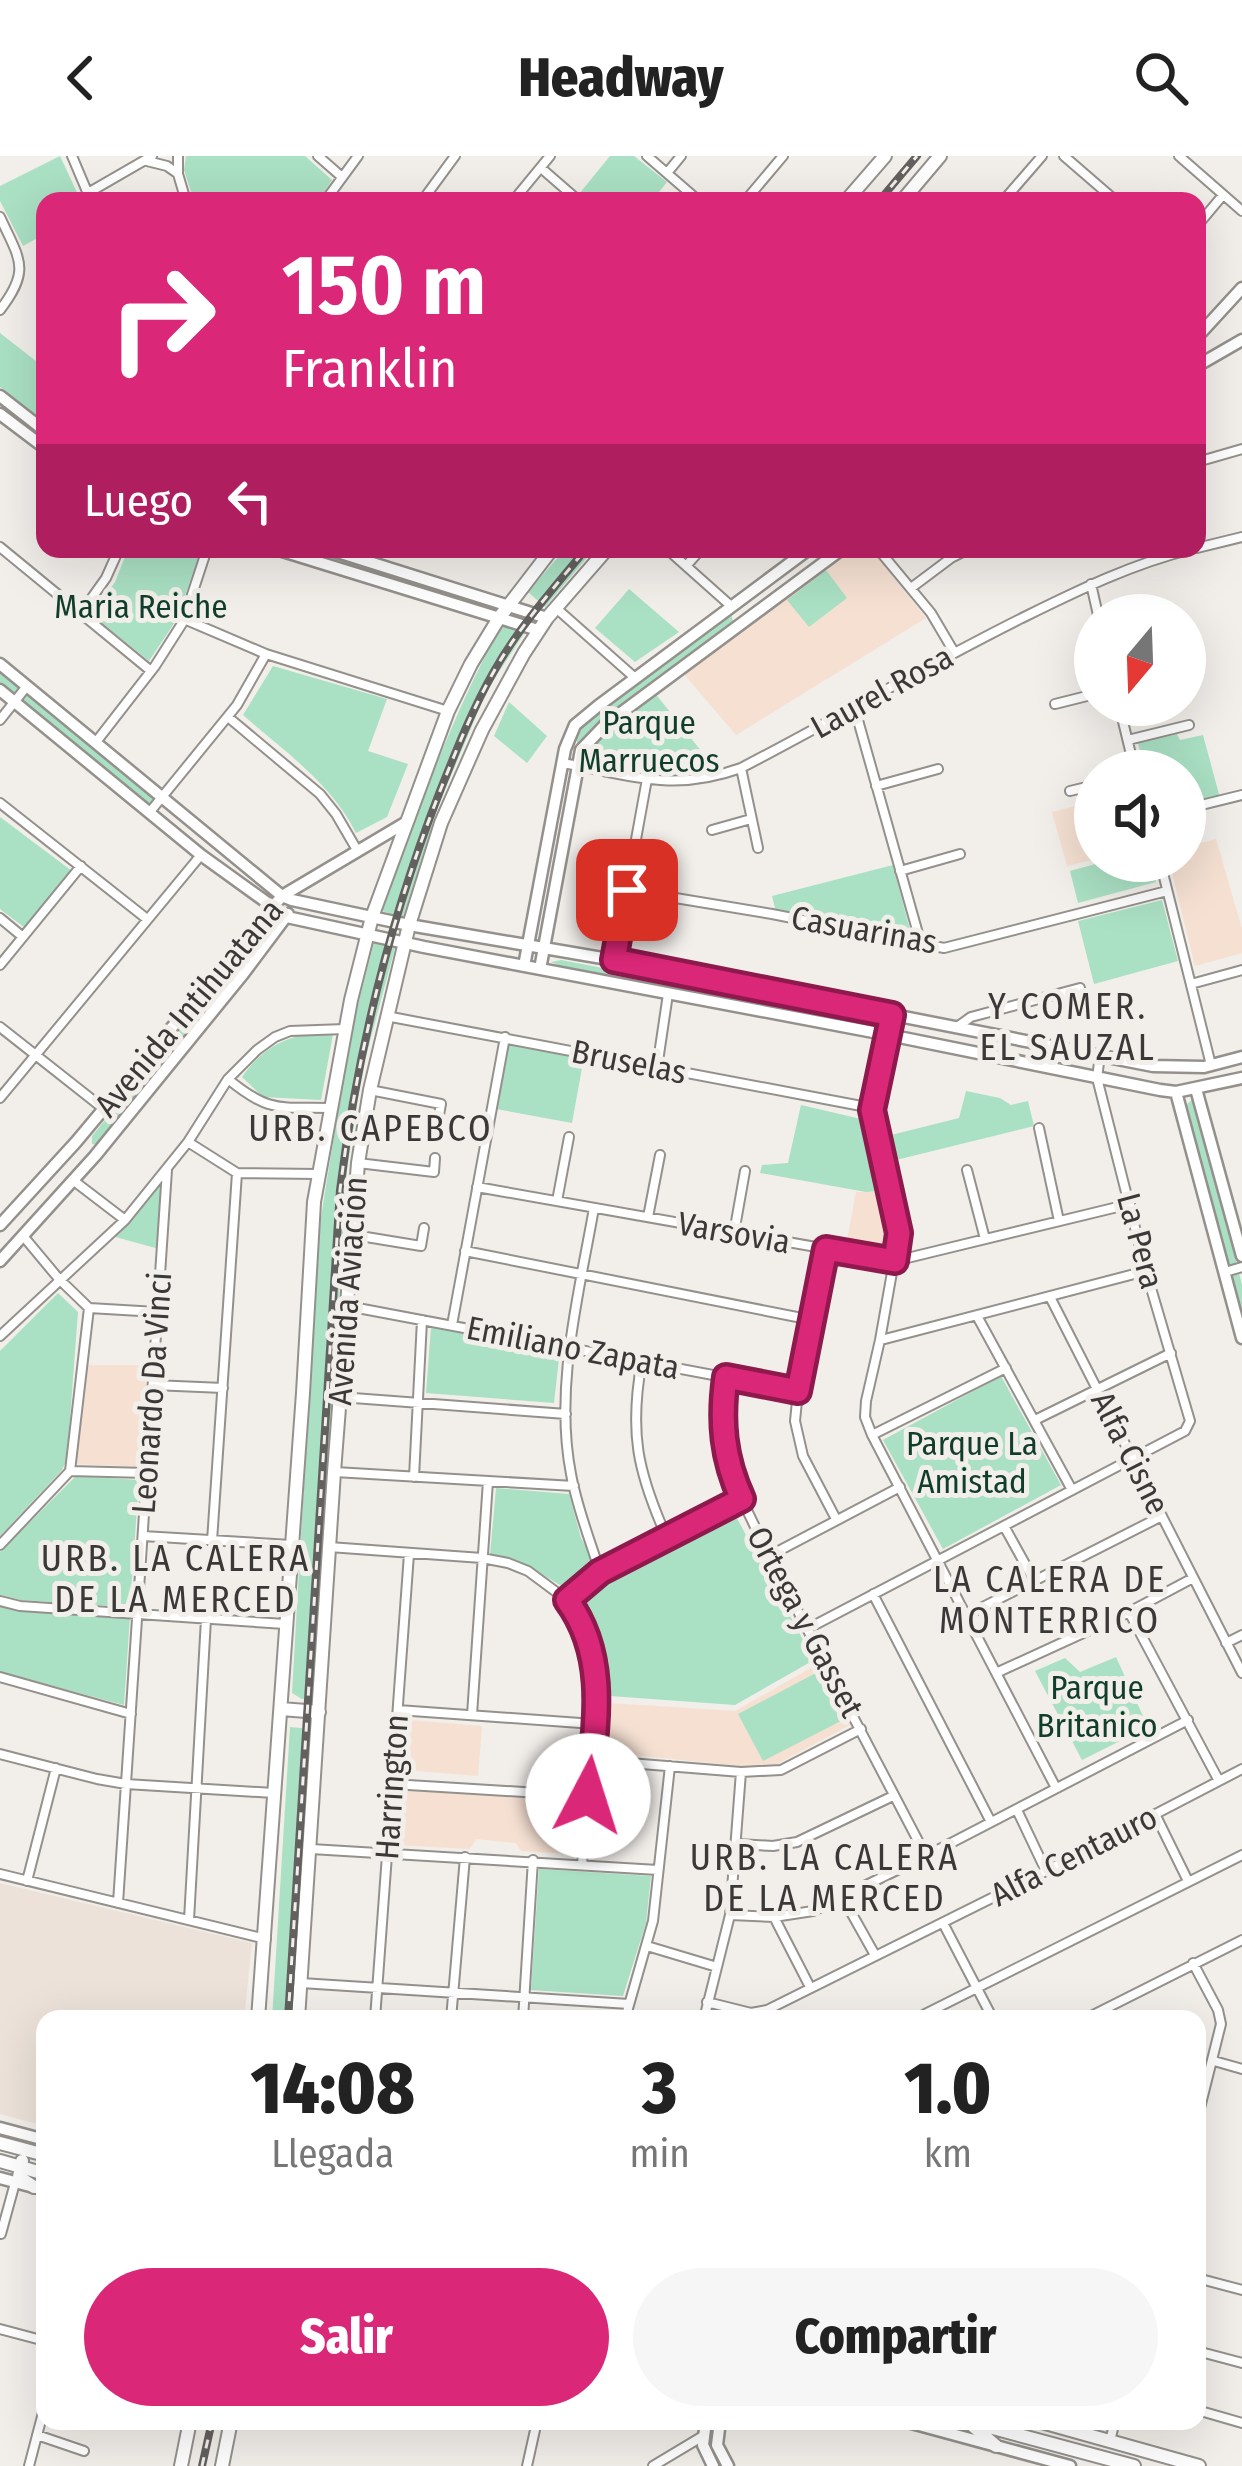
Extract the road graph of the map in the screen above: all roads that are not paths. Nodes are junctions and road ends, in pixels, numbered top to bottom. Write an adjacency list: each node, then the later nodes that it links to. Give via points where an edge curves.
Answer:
1 (72, 156): 20 (street)
2 (178, 156): 18 (street)
3 (318, 156): 19 (street)
4 (358, 156): 19 (street)
5 (550, 156): 16 (street)
6 (647, 156): 17 (street)
7 (681, 156): 17 (street)
8 (783, 156): 28 (street)
9 (884, 156): 29 (main road)
10 (940, 156): 30 (main road)
11 (1042, 156): 31 (street)
12 (1064, 156): 32 (street)
13 (1179, 156): 33 (street)
14 (149, 158): 18 (street); 21 (street)
15 (450, 158): 24 (street)
16 (541, 168): 25 (street); 26 (street)
17 (667, 173): 27 (street)
18 (178, 174): 22 (street)
19 (342, 177): 23 (street)
20 (87, 192)
21 (97, 192)
22 (184, 192)
23 (331, 192)
24 (428, 192)
25 (521, 192)
26 (569, 192)
27 (689, 192)
28 (753, 192)
29 (854, 192)
30 (910, 192)
31 (1011, 192)
32 (1106, 192)
33 (1223, 195): 34 (street); 35 (street)
34 (1242, 211)
35 (1206, 215)
36 (0, 217): 38 (street, via 20,266)
37 (1242, 288): 39 (main road)
38 (0, 310)
39 (1206, 327)
40 (1242, 340): 41 (main road)
41 (1206, 361)
42 (0, 396): 44 (main road)
43 (0, 414): 45 (main road)
44 (36, 421)
45 (36, 441)
46 (1242, 449): 47 (street)
47 (1206, 459)
48 (1242, 537): 49 (street, Laurel Rosa)
49 (1206, 545)
50 (0, 547): 70 (street)
51 (114, 558): 70 (street)
52 (204, 558): 71 (street)
53 (311, 558): 69 (main road)
54 (353, 558): 69 (main road)
55 (544, 558): 69 (main road, Avenida Aviación)
56 (599, 558): 72 (main road, Avenida Aviación)
57 (677, 558): 64 (street)
58 (693, 558): 64 (street)
59 (797, 558): 68 (main road)
60 (830, 558): 93 (main road, via 606,724)
61 (886, 558): 66 (street)
62 (951, 558): 66 (street)
63 (1143, 558): 65 (street, Laurel Rosa)
64 (686, 566): 68 (street)
65 (1091, 584): 67 (street); 73 (street, Laurel Rosa)
66 (911, 588): 73 (street)
67 (1093, 594)
68 (731, 606): 77 (main road)
69 (503, 611): 72 (main road); 84 (main road, Avenida Aviación)
70 (82, 614): 76 (street)
71 (184, 619): 74 (street); 76 (street)
72 (547, 619): 77 (street); 123 (main road, Avenida Aviación, via 503,688 441,823)
73 (954, 652): 83 (street, Laurel Rosa)
74 (266, 654): 84 (street); 85 (street)
75 (0, 664): 78 (main road)
76 (151, 671): 90 (street)
77 (634, 677): 92 (main road, via 575,725)
78 (28, 686): 81 (street); 90 (main road)
79 (0, 690): 81 (main road)
80 (1074, 699): 82 (street)
81 (14, 703): 86 (street); 104 (main road)
82 (1055, 704)
83 (854, 706): 94 (street, Laurel Rosa); 97 (street)
84 (448, 711): 106 (main road, Avenida Aviación)
85 (228, 717): 101 (street); 109 (street, via 320,794)
86 (0, 720)
87 (1124, 726): 89 (street)
88 (1185, 726): 89 (street)
89 (1128, 740): 91 (street)
90 (96, 742): 101 (main road)
91 (1130, 750)
92 (562, 763): 93 (street, Laurel Rosa); 127 (main road)
93 (576, 765): 96 (street, Laurel Rosa); 129 (main road)
94 (741, 768): 96 (street, Laurel Rosa, via 708,779); 105 (street)
95 (938, 770): 97 (street)
96 (647, 779): 115 (street)
97 (876, 786): 113 (street)
98 (1074, 790): 99 (street)
99 (1070, 791)
100 (1242, 795): 103 (street)
101 (164, 796): 104 (street); 117 (main road)
102 (0, 803): 112 (street)
103 (1206, 803)
104 (149, 813): 111 (main road)
105 (752, 818): 107 (street); 108 (street)
106 (405, 823): 109 (main road, Avenida Intihuatana); 120 (main road, Avenida Aviación)
107 (712, 830)
108 (758, 848)
109 (357, 850): 117 (main road, Avenida Intihuatana)
110 (960, 854): 113 (street)
111 (201, 856): 118 (main road); 122 (street)
112 (82, 866): 122 (street); 125 (street)
113 (900, 871): 128 (street)
114 (1166, 882): 116 (street)
115 (627, 890): 128 (street, Casuarinas); 130 (street)
116 (1168, 891): 128 (street, Casuarinas, via 944,948); 135 (street)
117 (287, 898): 118 (main road, Avenida Intihuatana); 119 (main road, Avenida Intihuatana); 120 (main road)
118 (271, 908): 119 (main road); 160 (main road, Avenida Intihuatana)
119 (287, 917): 124 (main road); 167 (main road, Avenida Intihuatana)
120 (372, 917): 123 (main road); 124 (main road, Avenida Aviación)
121 (0, 918): 125 (street)
122 (147, 920): 146 (street)
123 (409, 925): 126 (main road, Avenida Aviación); 127 (main road)
124 (366, 935): 126 (main road); 142 (main road, Avenida Aviación)
125 (23, 937): 131 (street)
126 (405, 943): 132 (main road); 139 (main road, Avenida Aviación)
127 (528, 944): 129 (main road); 132 (main road)
128 (921, 944)
129 (544, 947): 130 (main road); 133 (main road)
130 (614, 960): 138 (main road)
131 (0, 965)
132 (524, 966): 133 (main road)
133 (540, 969): 137 (main road)
134 (1241, 970): 135 (street)
135 (1191, 984): 148 (street)
136 (1080, 988): 141 (street)
137 (668, 994): 143 (main road); 149 (street)
138 (892, 1015): 141 (main road); 143 (street)
139 (386, 1016): 144 (street, Bruselas); 153 (main road, Avenida Aviación)
140 (0, 1027): 146 (street)
141 (956, 1027): 145 (main road)
142 (345, 1029): 152 (street, via 274,1037); 157 (main road, Avenida Aviación)
143 (889, 1035): 150 (main road); 158 (street)
144 (505, 1037): 149 (street, Bruselas); 176 (street)
145 (1100, 1055): 148 (main road, via 1165,1068); 150 (street, La Pera)
146 (35, 1056): 156 (street); 160 (street)
147 (1242, 1058): 148 (main road)
148 (1211, 1065)
149 (657, 1067): 158 (street, Bruselas)
150 (1096, 1078): 154 (main road); 178 (street, La Pera)
151 (1242, 1078): 155 (main road)
152 (228, 1079): 157 (street, via 275,1107); 165 (street)
153 (370, 1090): 161 (street, via 441,1104); 169 (main road, Avenida Aviación)
154 (1176, 1092): 155 (main road); 159 (main road)
155 (1198, 1095): 159 (main road); 191 (main road)
156 (0, 1098)
157 (330, 1108): 174 (main road, Avenida Aviación)
158 (872, 1108): 193 (street, via 899,1233)
159 (1180, 1108): 196 (main road)
160 (104, 1109): 164 (main road, Avenida Intihuatana)
161 (439, 1115)
162 (1039, 1128): 182 (street)
163 (569, 1138): 177 (street)
164 (76, 1142): 167 (main road); 183 (main road, Avenida Intihuatana)
165 (188, 1142): 170 (street); 173 (street)
166 (660, 1155): 180 (street)
167 (95, 1156): 175 (main road, Avenida Intihuatana)
168 (435, 1158): 169 (street, via 434,1172)
169 (358, 1162): 186 (main road, Avenida Aviación)
170 (167, 1170): 181 (street); 202 (street, Leonardo Da Vinci)
171 (967, 1170): 188 (street)
172 (745, 1171): 185 (street)
173 (237, 1173): 174 (street); 216 (street)
174 (318, 1174): 241 (main road, Avenida Aviación)
175 (73, 1180): 181 (street); 187 (main road, Avenida Intihuatana)
176 (477, 1186): 177 (street, Varsovia); 190 (street)
177 (557, 1201): 179 (street, Varsovia)
178 (1130, 1204): 182 (street, Varsovia); 195 (street, La Pera)
179 (594, 1208): 180 (street, Varsovia); 197 (street)
180 (648, 1217): 185 (street, Varsovia)
181 (125, 1220): 198 (street)
182 (1060, 1221): 188 (street, Varsovia)
183 (0, 1225)
184 (424, 1228): 186 (street, via 421,1246)
185 (734, 1232): 189 (street, Varsovia)
186 (352, 1234): 200 (main road, Avenida Aviación)
187 (24, 1237): 192 (main road, Avenida Intihuatana); 198 (street)
188 (985, 1239): 193 (street, Varsovia)
189 (826, 1249): 193 (street, Varsovia); 205 (street)
190 (465, 1251): 197 (street); 206 (street)
191 (1242, 1256)
192 (0, 1261)
193 (895, 1261): 209 (street)
194 (1242, 1267): 196 (street)
195 (1146, 1271): 199 (street); 211 (street, La Pera)
196 (1225, 1272): 208 (main road)
197 (582, 1276): 205 (street); 210 (street)
198 (59, 1279): 201 (street); 207 (street)
199 (1050, 1297): 203 (street); 217 (street, Alfa Cisne)
200 (346, 1306): 204 (street, Emiliano Zapata); 219 (main road, Avenida Aviación)
201 (89, 1308): 202 (street); 225 (street)
202 (158, 1312): 215 (street, Leonardo Da Vinci)
203 (977, 1316): 209 (street); 213 (street)
204 (422, 1320): 206 (street, Emiliano Zapata); 220 (street)
205 (812, 1320): 218 (street)
206 (452, 1325): 210 (street, Emiliano Zapata)
207 (0, 1336)
208 (1242, 1339)
209 (880, 1340): 223 (street, via 866,1401)
210 (570, 1347): 212 (street, Emiliano Zapata); 221 (street)
211 (1171, 1353): 217 (street); 224 (street, La Pera, via 1189,1426)
212 (642, 1360): 214 (street, Emiliano Zapata); 238 (street, via 638,1459)
213 (1006, 1368): 222 (street); 223 (street)
214 (726, 1377): 218 (street, Emiliano Zapata); 233 (street, Ortega y Gasset, via 724,1447)
215 (153, 1384): 216 (street); 227 (street, Leonardo Da Vinci)
216 (223, 1388): 239 (street)
217 (1098, 1389): 222 (street); 224 (street, Alfa Cisne)
218 (798, 1391): 235 (street, via 797,1439)
219 (340, 1397): 220 (street); 226 (main road, Avenida Aviación)
220 (417, 1404): 221 (street); 228 (street)
221 (566, 1414): 230 (street)
222 (1035, 1420): 232 (street)
223 (872, 1435): 231 (street)
224 (1133, 1458): 232 (street); 234 (street, Alfa Cisne)
225 (70, 1471): 227 (street); 240 (street)
226 (334, 1472): 228 (street); 242 (main road, Avenida Aviación)
227 (147, 1473): 237 (street, Leonardo Da Vinci)
228 (414, 1477): 229 (street)
229 (488, 1481): 230 (street); 245 (street)
230 (574, 1486): 247 (street)
231 (899, 1487): 235 (street); 246 (street)
232 (1072, 1490): 236 (street)
233 (742, 1499): 238 (street); 244 (street, Ortega y Gasset)
234 (1162, 1516): 248 (street, Alfa Cisne); 249 (street)
235 (836, 1519): 244 (street)
236 (1004, 1526): 246 (street); 249 (street)
237 (143, 1536): 239 (street); 254 (street, Leonardo Da Vinci)
238 (667, 1538): 247 (street)
239 (212, 1541): 241 (street)
240 (0, 1545)
241 (290, 1545): 257 (main road, Avenida Aviación)
242 (329, 1547): 243 (street); 266 (main road, Avenida Aviación)
243 (409, 1554): 245 (street); 265 (street, Harrington)
244 (769, 1556): 258 (street, Ortega y Gasset)
245 (482, 1558): 251 (street, via 528,1571); 268 (street)
246 (938, 1560): 250 (street); 255 (street)
247 (600, 1572): 251 (street)
248 (1193, 1578): 253 (street); 260 (street, Alfa Cisne)
249 (1035, 1582): 255 (street)
250 (872, 1594): 258 (street); 288 (street)
251 (567, 1600): 270 (street, via 592,1646)
252 (0, 1601): 254 (street)
253 (1129, 1612): 261 (street); 269 (street)
254 (137, 1615): 256 (street); 267 (street, Leonardo Da Vinci)
255 (967, 1615): 261 (street)
256 (206, 1619): 257 (street); 281 (street)
257 (286, 1624): 264 (main road, Avenida Aviación)
258 (808, 1628): 271 (street, Ortega y Gasset)
259 (1242, 1635): 260 (street)
260 (1226, 1643): 262 (street, Alfa Cisne)
261 (996, 1673): 282 (street)
262 (1242, 1673)
263 (0, 1677): 267 (street)
264 (281, 1709): 266 (main road); 283 (main road, Avenida Aviación)
265 (398, 1710): 268 (street); 280 (street, Harrington)
266 (319, 1712): 290 (main road, Avenida Aviación)
267 (131, 1714): 279 (street, Leonardo Da Vinci)
268 (472, 1715): 270 (street)
269 (1188, 1720): 278 (street); 282 (street)
270 (594, 1724): 273 (street)
271 (861, 1729): 277 (street, via 791,1768); 285 (street, Ortega y Gasset)
272 (0, 1754): 275 (street)
273 (592, 1760): 274 (street); 284 (street)
274 (670, 1766): 277 (street); 297 (street)
275 (56, 1768): 279 (street); 300 (street)
276 (1242, 1769): 278 (street, Alfa Centauro)
277 (741, 1772): 289 (street)
278 (1219, 1781): 287 (street, Alfa Centauro)
279 (126, 1784): 281 (street); 303 (street, Leonardo Da Vinci)
280 (392, 1784): 284 (street); 291 (street, Harrington)
281 (197, 1788): 283 (street); 306 (street)
282 (1056, 1788): 286 (street)
283 (275, 1793): 308 (main road, Avenida Aviación)
284 (588, 1796): 296 (street)
285 (893, 1796): 289 (street, via 797,1842); 292 (street, Ortega y Gasset)
286 (1017, 1810): 288 (street); 298 (street)
287 (1155, 1814): 298 (street, Alfa Centauro); 301 (street)
288 (991, 1822): 292 (street)
289 (737, 1844): 304 (street)
290 (311, 1849): 291 (street); 314 (main road, Avenida Aviación)
291 (387, 1852): 294 (street); 316 (street, Harrington)
292 (926, 1856): 302 (street)
293 (1242, 1856): 301 (street)
294 (465, 1857): 295 (street); 318 (street)
295 (533, 1860): 296 (street); 319 (street)
296 (582, 1865): 297 (street)
297 (658, 1870): 310 (street)
298 (1046, 1871): 307 (street, Alfa Centauro)
299 (0, 1874): 300 (street)
300 (27, 1881): 303 (street)
301 (1188, 1881): 317 (street)
302 (842, 1898): 305 (street); 311 (street)
303 (118, 1903): 306 (street)
304 (730, 1915): 305 (street); 313 (street)
305 (774, 1917): 315 (street)
306 (189, 1920): 308 (street)
307 (943, 1923): 311 (street, Alfa Centauro); 317 (street)
308 (266, 1939): 322 (main road, Avenida Aviación)
309 (1242, 1940): 312 (street)
310 (647, 1946): 313 (street); 321 (street)
311 (875, 1955): 315 (street, Alfa Centauro)
312 (1193, 1963): 333 (street); 334 (street, via 1221,2020)
313 (717, 1967): 320 (street)
314 (302, 1983): 316 (street); 323 (main road, Avenida Aviación)
315 (810, 1987): 330 (street, Alfa Centauro)
316 (377, 1988): 318 (street); 324 (street, Harrington)
317 (976, 1988): 331 (street); 332 (street)
318 (452, 1993): 319 (street); 325 (street)
319 (525, 1996): 321 (street); 326 (street)
320 (707, 2002): 328 (street); 329 (street, Alfa Centauro)
321 (628, 2004): 327 (street)
322 (259, 2010)
323 (299, 2010)
324 (376, 2010)
325 (451, 2010)
326 (524, 2010)
327 (627, 2010)
328 (706, 2010)
329 (743, 2010)
330 (762, 2010)
331 (933, 2010)
332 (988, 2010)
333 (1102, 2010)
334 (1214, 2061): 335 (street); 336 (street)
335 (1242, 2069)
336 (1206, 2089)
337 (0, 2128): 338 (main road)
338 (36, 2138)
339 (0, 2143): 340 (main road)
340 (25, 2150): 341 (main road); 343 (main road)
341 (36, 2153)
342 (0, 2162): 343 (main road)
343 (20, 2167): 344 (main road); 347 (main road, via 20,2177)
344 (36, 2171)
345 (0, 2178): 346 (main road)
346 (15, 2182): 348 (main road); 349 (street)
347 (36, 2187)
348 (36, 2188)
349 (1, 2234)
350 (1242, 2276): 352 (street)
351 (1206, 2280): 352 (street)
352 (1240, 2289)
353 (0, 2329): 354 (street)
354 (36, 2339)
355 (1206, 2353): 356 (street)
356 (1242, 2363)
357 (1206, 2412): 358 (street)
358 (1242, 2422)
359 (38, 2430): 371 (street)
360 (188, 2430): 377 (main road)
361 (228, 2430): 378 (main road)
362 (534, 2430): 379 (street)
363 (705, 2430): 372 (main road)
364 (712, 2430): 372 (street)
365 (718, 2430): 382 (main road)
366 (937, 2430): 374 (main road)
367 (977, 2430): 374 (main road)
368 (1000, 2430): 384 (main road)
369 (1070, 2430): 373 (main road)
370 (1113, 2430): 373 (street)
371 (37, 2435): 375 (street); 376 (street)
372 (704, 2435): 380 (street); 381 (main road)
373 (1110, 2441): 385 (main road)
374 (996, 2446): 383 (main road)
375 (84, 2451)
376 (28, 2466)
377 (181, 2466)
378 (222, 2466)
379 (527, 2466)
380 (653, 2466)
381 (712, 2466)
382 (728, 2466)
383 (1070, 2466)
384 (1133, 2466)
385 (1199, 2466)

